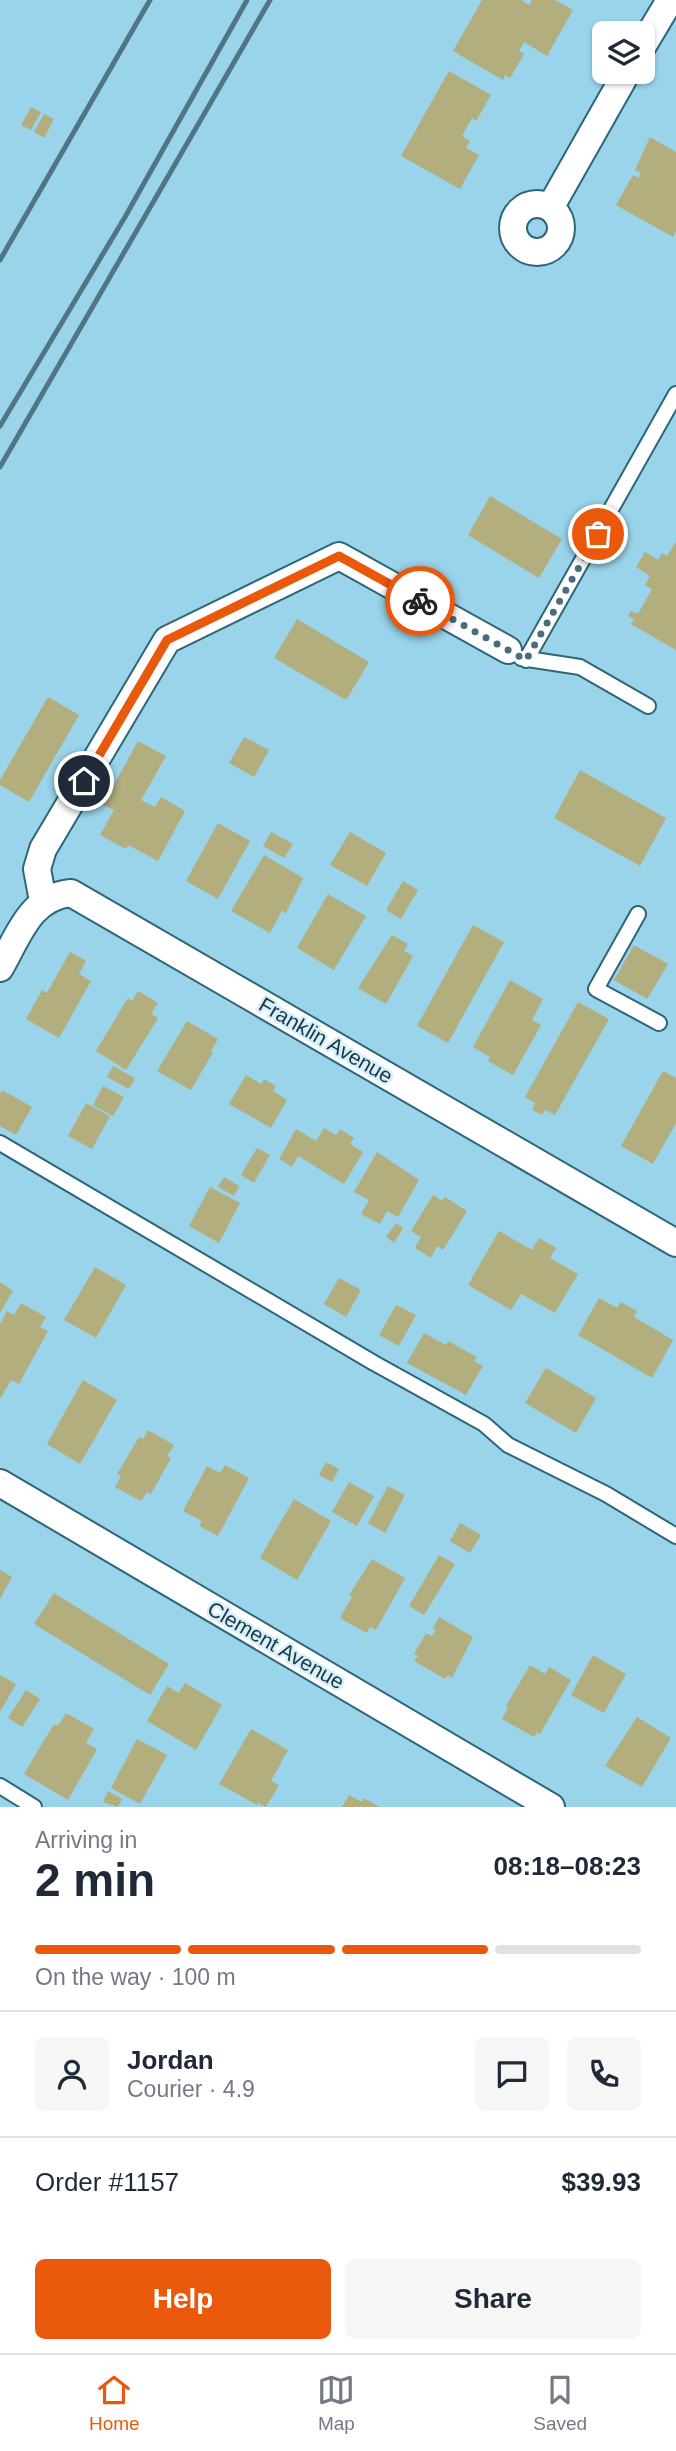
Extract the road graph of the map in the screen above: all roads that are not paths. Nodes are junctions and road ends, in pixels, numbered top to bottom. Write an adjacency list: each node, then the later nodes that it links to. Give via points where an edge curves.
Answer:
1 (670, 0): 2 (street)
2 (655, 25)
3 (620, 84): 4 (street)
4 (550, 208)
5 (676, 394): 6 (lane)
6 (517, 655): 7 (lane, via 580,667); 8 (street, via 339,556 167,640 43,849 37,869)
7 (648, 706)
8 (43, 901): 10 (street); 13 (street, Franklin Avenue, via 71,893)
9 (638, 914): 11 (lane, via 596,989)
10 (0, 968)
11 (659, 1023)
12 (0, 1143): 15 (lane, via 484,1424 509,1445)
13 (676, 1243)
14 (0, 1483): 17 (street, Clement Avenue)
15 (676, 1536)
16 (0, 1786): 18 (lane)
17 (538, 1804)
18 (34, 1807)

